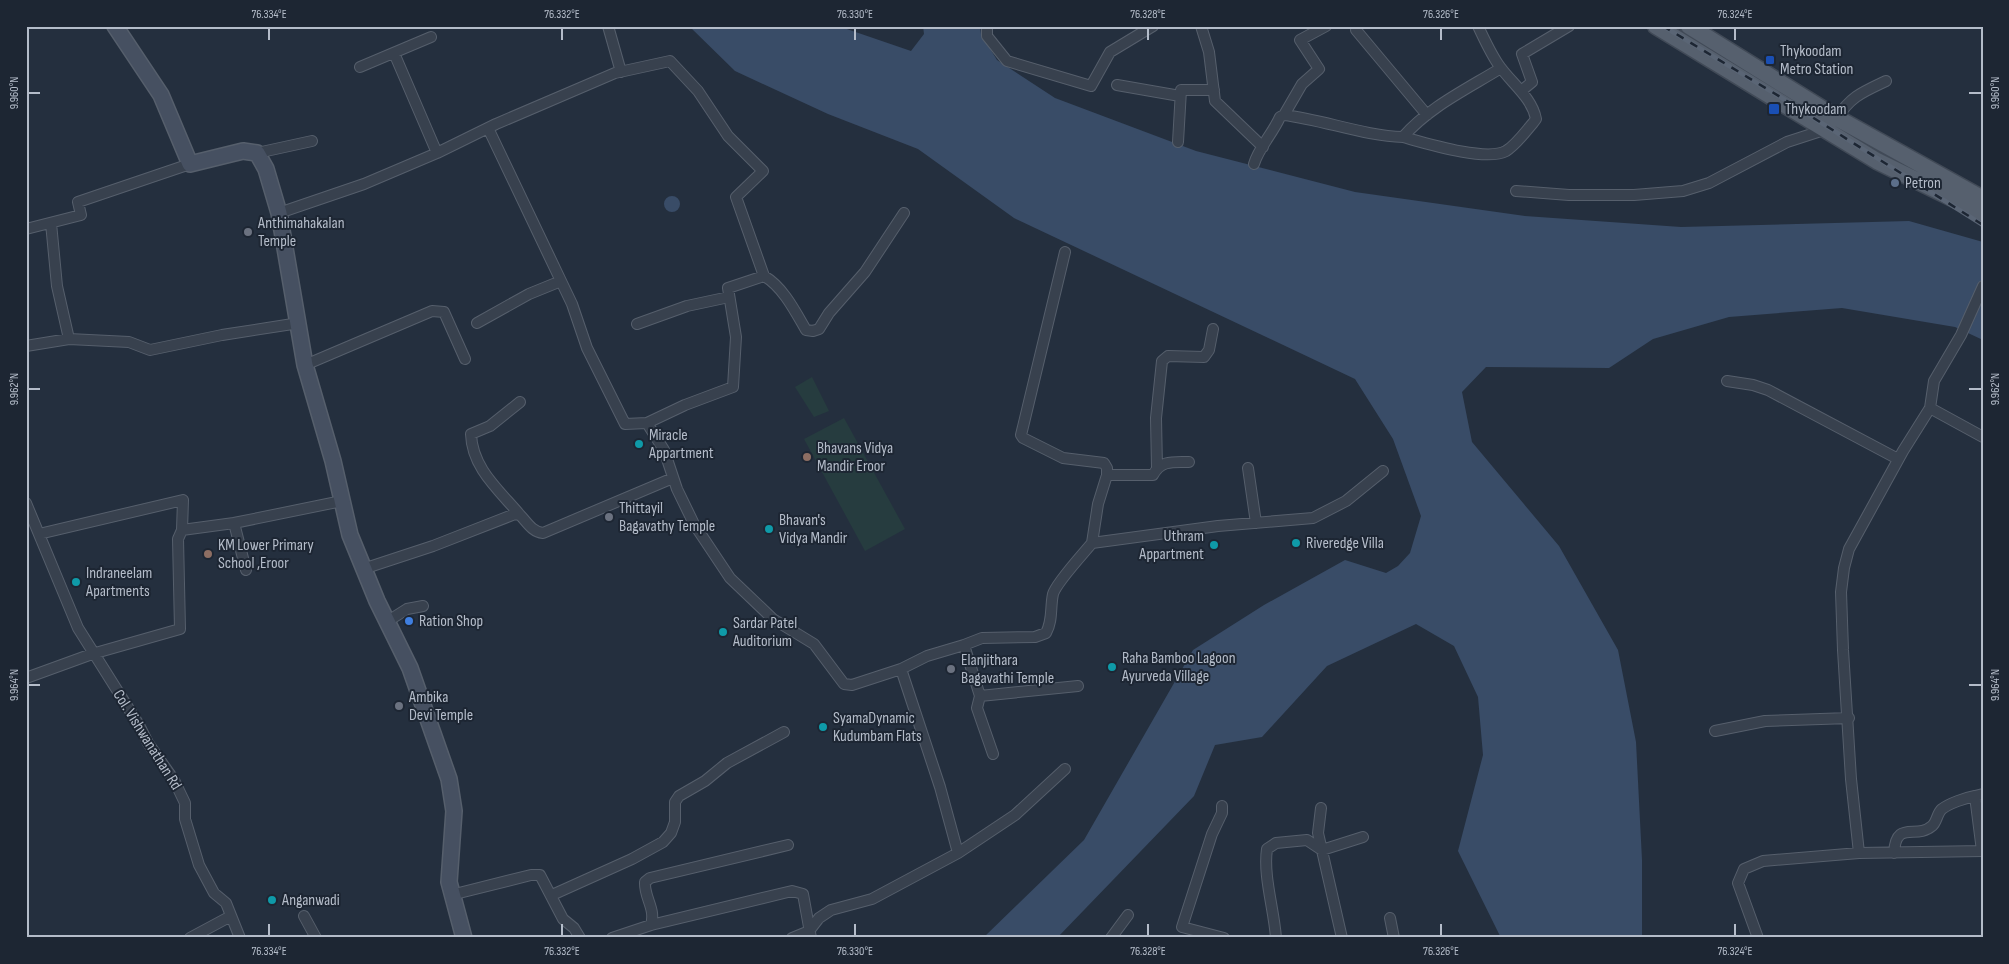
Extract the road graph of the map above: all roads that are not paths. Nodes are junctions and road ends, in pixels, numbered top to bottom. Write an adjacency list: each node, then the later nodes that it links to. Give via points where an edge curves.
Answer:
1 (115, 26): 33 (street, via 161,96)
2 (608, 26): 16 (street)
3 (987, 26): 4 (street, via 987,36 1008,61 1091,86 1110,52)
4 (1154, 26)
5 (1201, 26): 19 (street, via 1209,52)
6 (1326, 26): 22 (street, via 1300,40 1319,69 1302,84)
7 (1478, 26): 15 (street)
8 (1569, 26): 20 (street, via 1522,54 1532,82)
9 (1656, 26): 26 (main road)
10 (1691, 27): 24 (main road)
11 (1357, 28): 23 (street)
12 (431, 37): 13 (street)
13 (394, 53): 14 (street); 32 (street)
14 (360, 67)
15 (1501, 68): 20 (street); 23 (street)
16 (621, 72): 25 (street); 43 (street, via 670,61 698,91 728,136 763,171 736,197)
17 (1886, 82): 24 (street, via 1858,94 1846,103)
18 (1118, 85): 21 (street)
19 (1214, 90): 21 (street, via 1181,90); 30 (street, via 1215,101)
20 (1521, 91): 27 (street, via 1536,118 1507,151 1458,151)
21 (1180, 96): 29 (street)
22 (1284, 115): 27 (street, via 1382,136); 30 (street)
23 (1427, 115): 27 (street)
24 (1837, 118): 36 (main road)
25 (488, 128): 32 (street); 44 (street)
26 (1824, 130): 35 (street, via 1787,142 1709,183 1683,191 1634,195); 39 (main road, via 1877,161)
27 (1403, 137)
28 (312, 141): 31 (street)
29 (1178, 142)
30 (1263, 147): 34 (street)
31 (257, 153): 33 (street, via 243,151); 37 (street, via 266,169)
32 (437, 153): 37 (street, via 364,184)
33 (190, 164): 40 (street, via 78,202 81,215)
34 (1254, 164)
35 (1516, 191)
36 (1980, 195)
37 (278, 213): 47 (street)
38 (904, 213): 43 (street, via 880,252 819,329 806,330 774,282)
39 (1983, 213)
40 (51, 223): 41 (street); 51 (street, via 57,286)
41 (26, 229)
42 (1065, 252): 65 (street, via 1021,435 1063,458 1104,463)
43 (764, 276): 46 (street, via 728,288)
44 (562, 281): 48 (street, via 529,294); 58 (street, via 587,348 624,424)
45 (1983, 286): 57 (street, via 1961,335 1934,381)
46 (729, 297): 49 (street, via 687,306); 58 (street, via 736,337 733,387)
47 (299, 323): 51 (street, via 150,350 129,342); 54 (street)
48 (477, 323)
49 (636, 324)
50 (1213, 329): 62 (street, via 1209,350 1204,357 1168,356 1162,361 1156,418)
51 (69, 339): 52 (street)
52 (26, 346)
53 (466, 359): 54 (street, via 444,312 432,311)
54 (305, 365): 67 (street)
55 (1727, 381): 60 (street, via 1768,390)
56 (520, 402): 69 (street, via 490,426 471,434 471,447 486,476)
57 (1930, 408): 59 (street); 60 (street)
58 (647, 423): 66 (street, via 664,450)
59 (1983, 437)
60 (1898, 459): 85 (street, via 1849,549 1844,568 1841,592)
61 (1189, 462): 62 (street, via 1163,463)
62 (1157, 468): 65 (street, via 1153,475)
63 (1248, 468): 71 (street)
64 (1382, 471): 71 (street, via 1346,501 1313,518)
65 (1108, 475): 74 (street, via 1098,504)
66 (673, 478): 69 (street, via 543,533 531,528); 81 (street, via 694,524 730,578 774,619 814,644 844,684 852,685)
67 (342, 500): 70 (street); 76 (street)
68 (26, 503): 73 (street, Col. Vishwanathan Rd)
69 (520, 515): 76 (street)
70 (234, 523): 72 (street); 75 (street)
71 (1256, 523): 74 (street)
72 (182, 530): 73 (street, via 183,500); 80 (street, via 178,539 180,629)
73 (39, 534): 80 (street, Col. Vishwanathan Rd)
74 (1092, 544): 79 (street, via 1053,593 1052,620 1046,633 1035,637 982,638)
75 (246, 570)
76 (363, 570): 78 (street)
77 (422, 606): 78 (street, via 406,609)
78 (388, 621): 100 (street, via 410,668 450,779 454,811)
79 (964, 645): 81 (street, via 927,656); 84 (street)
80 (92, 654): 82 (street); 103 (street, Col. Vishwanathan Rd, via 174,780 185,803 185,819 199,864 214,893 226,903)
81 (901, 669): 98 (street)
82 (26, 678)
83 (1078, 686): 84 (street)
84 (980, 696): 88 (street, via 977,708)
85 (1849, 718): 86 (street, via 1765,721); 97 (street, via 1851,779)
86 (1715, 730)
87 (784, 732): 101 (street, via 727,763 679,796 675,802 675,822 663,842)
88 (993, 754)
89 (1065, 769): 98 (street, via 1015,815)
90 (1979, 795): 96 (street); 99 (street, via 1942,809 1934,825 1928,828 1900,834 1896,838)
91 (1222, 806): 117 (street, via 1182,927)
92 (1321, 808): 95 (street, via 1318,833)
93 (1363, 837): 95 (street)
94 (788, 844): 106 (street, via 650,878 645,887 653,911)
95 (1322, 850): 118 (street, via 1308,840 1276,843 1267,849 1265,864); 119 (street)
96 (1982, 851): 99 (street)
97 (1860, 852): 99 (street); 121 (street, via 1763,860 1744,869 1738,883)
98 (958, 853): 107 (street, via 872,899 831,910 819,918)
99 (1894, 853)
100 (451, 895): 101 (street, via 540,875); 112 (street)
101 (552, 895): 113 (street, via 562,919 574,928)
102 (1128, 915): 116 (street)
103 (231, 916): 109 (street); 110 (street, Col. Vishwanathan Rd)
104 (304, 916): 111 (street)
105 (1390, 918): 120 (street)
106 (651, 925): 107 (street, via 799,891 803,894); 108 (street)
107 (810, 934): 115 (street)
108 (625, 935): 114 (street)
109 (190, 938)
110 (240, 938)
111 (316, 938)
112 (464, 938)
113 (580, 938)
114 (612, 938)
115 (792, 938)
116 (1111, 938)
117 (1224, 938)
118 (1276, 938)
119 (1342, 938)
120 (1394, 938)
121 (1758, 938)

